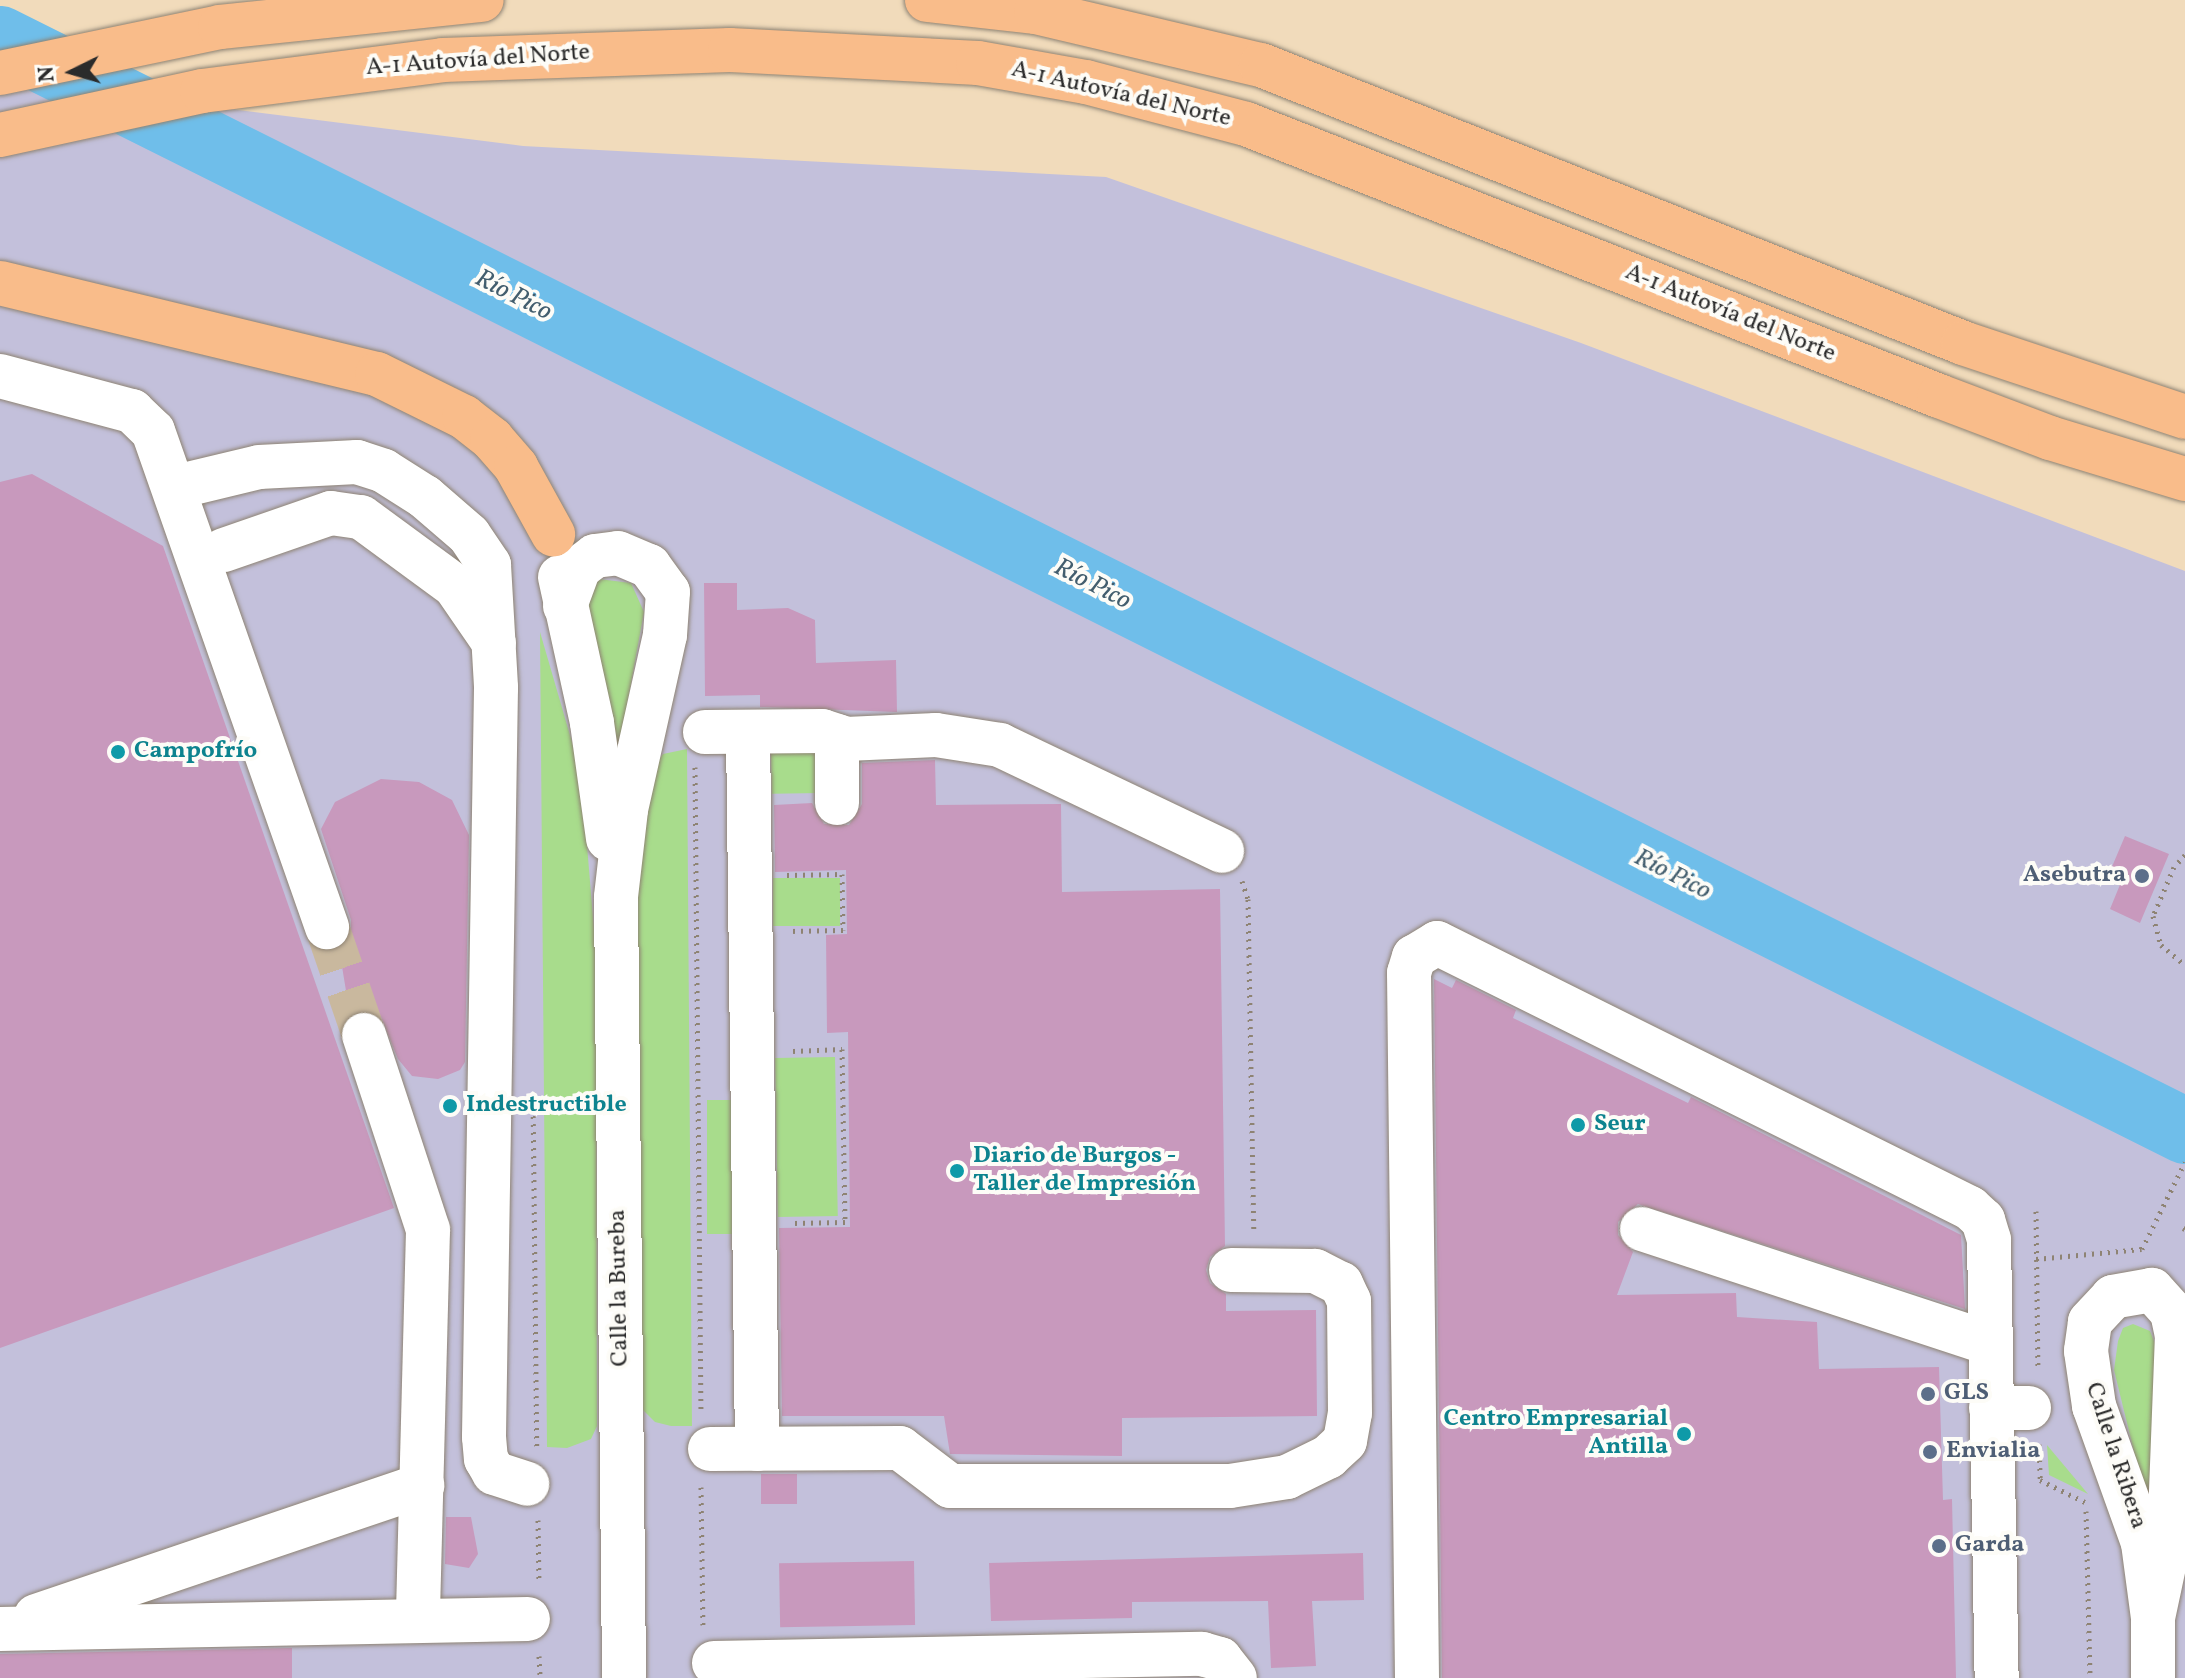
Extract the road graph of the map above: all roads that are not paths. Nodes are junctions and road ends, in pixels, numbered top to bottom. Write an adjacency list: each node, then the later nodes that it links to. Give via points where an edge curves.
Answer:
1 (482, 0): 3 (highway, via 278,19 116,46)
2 (927, 0): 7 (highway, via 1051,15 1261,65 1963,343)
3 (0, 73)
4 (0, 135): 8 (highway, A-1 Autovía del Norte, via 202,91 443,60 730,50 978,63 1086,82 1246,124 1953,402)
5 (0, 283): 10 (highway, via 377,374 464,417 492,439 516,467)
6 (0, 376): 9 (street, via 132,411 153,431)
7 (2185, 417)
8 (2185, 479)
9 (176, 487): 13 (street, via 259,467 328,460 384,471 469,535 489,565); 20 (street)
10 (553, 534): 12 (street, Calle la Bureba)
11 (224, 550): 13 (street, via 331,513 361,517 455,586)
12 (565, 606): 19 (street, Calle la Bureba, via 592,723); 19 (street, Calle la Bureba, via 579,568 595,556 618,553 649,566 668,592 665,635 626,810)
13 (495, 644): 27 (street, via 484,1437 494,1473)
14 (748, 732): 15 (street, via 822,731); 16 (street); 26 (street)
15 (837, 736): 17 (street); 18 (street, via 936,735 1000,745)
16 (700, 748)
17 (837, 803)
18 (1222, 851)
19 (616, 897): 36 (street, Calle la Bureba)
20 (327, 927)
21 (364, 1035): 28 (street, via 428,1230)
22 (1642, 1229): 24 (street)
23 (1243, 1270): 26 (street, via 1315,1271 1341,1284 1349,1301 1350,1413 1345,1441 1328,1457 1287,1477 1230,1486 950,1486 900,1448)
24 (2002, 1331): 38 (street, via 1989,1240 1983,1220 1970,1208 1437,943 1414,957 1409,973); 39 (street, via 2024,1408)
25 (704, 1449): 26 (street)
26 (757, 1449)
27 (527, 1484)
28 (422, 1485): 31 (street); 32 (street)
29 (2153, 1618): 29 (street, Calle la Ribera, via 2169,1543 2177,1336 2172,1312 2152,1290 2113,1297 2090,1322 2086,1351 2094,1406 2143,1543); 40 (street, Calle la Ribera)
30 (528, 1619): 31 (street)
31 (418, 1620): 32 (street)
32 (0, 1629)
33 (708, 1648): 35 (street)
34 (1000, 1668): 35 (street); 37 (street, via 1202,1654 1220,1659)
35 (776, 1670)
36 (624, 1678)
37 (1235, 1678)
38 (1417, 1678)
39 (1997, 1678)
40 (2153, 1678)

